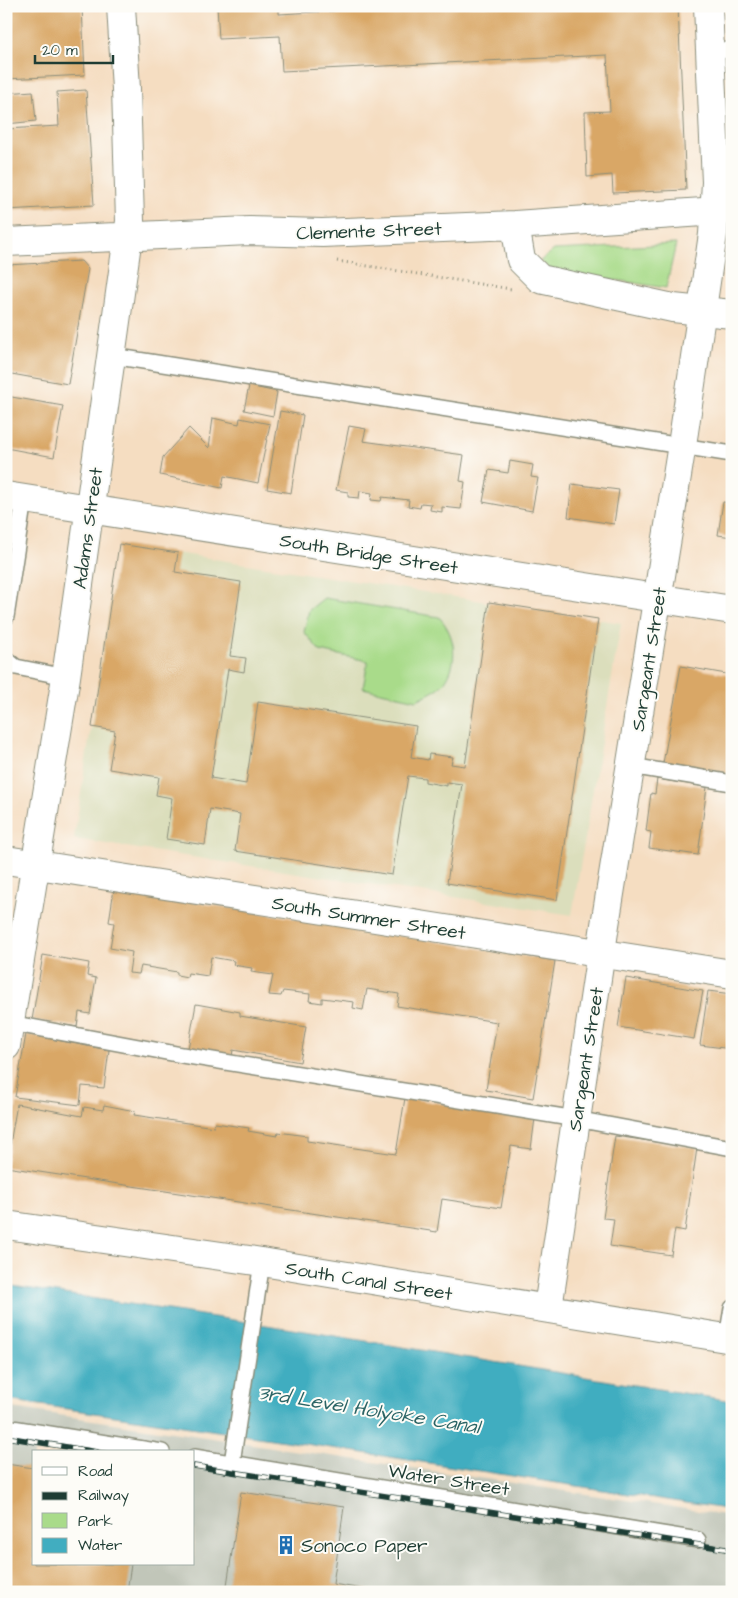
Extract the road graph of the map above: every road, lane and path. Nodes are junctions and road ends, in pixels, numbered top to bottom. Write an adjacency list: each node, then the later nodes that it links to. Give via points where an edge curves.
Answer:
1 (121, 6): 6 (street, Adams Street)
2 (708, 6): 3 (street, Sargeant Street)
3 (721, 50): 4 (street, Sargeant Street, via 716,182)
4 (723, 211): 5 (street, Clemente Street); 10 (street, Sargeant Street, via 713,234)
5 (515, 225): 6 (street, Clemente Street, via 322,233 249,231); 10 (street, via 521,260 540,279 673,308)
6 (128, 236): 7 (street, Clemente Street); 12 (street, Adams Street)
7 (6, 242)
8 (331, 260): 9 (path)
9 (514, 290)
10 (701, 311): 11 (street); 13 (street, Sargeant Street)
11 (732, 314)
12 (112, 356): 13 (lane); 16 (street, Adams Street)
13 (682, 446): 14 (lane); 17 (street, Sargeant Street)
14 (732, 454)
15 (15, 498): 16 (street, South Bridge Street); 19 (lane)
16 (89, 509): 17 (street, South Bridge Street); 21 (street, Adams Street)
17 (658, 599): 18 (street, South Bridge Street); 22 (street, Sargeant Street)
18 (732, 610)
19 (6, 617)
20 (6, 659): 21 (lane, via 16,666)
21 (66, 677): 25 (street, Adams Street)
22 (631, 766): 23 (lane); 26 (street, Sargeant Street)
23 (732, 783)
24 (6, 860): 25 (street, South Summer Street)
25 (36, 864): 26 (street, South Summer Street); 28 (street, Adams Street)
26 (601, 954): 27 (street, South Summer Street); 29 (street, Sargeant Street)
27 (732, 974)
28 (8, 1031): 29 (lane, via 182,1055)
29 (576, 1119): 30 (lane); 33 (street, Sargeant Street)
30 (732, 1148)
31 (6, 1225): 32 (street, South Canal Street)
32 (262, 1262): 33 (street, South Canal Street); 39 (lane)
33 (548, 1308): 35 (street, South Canal Street)
34 (732, 1308): 35 (lane)
35 (729, 1339)
36 (6, 1428): 37 (lane)
37 (149, 1450)
38 (195, 1457): 39 (lane, Water Street)
39 (232, 1463): 40 (lane, Water Street)
40 (698, 1540)

